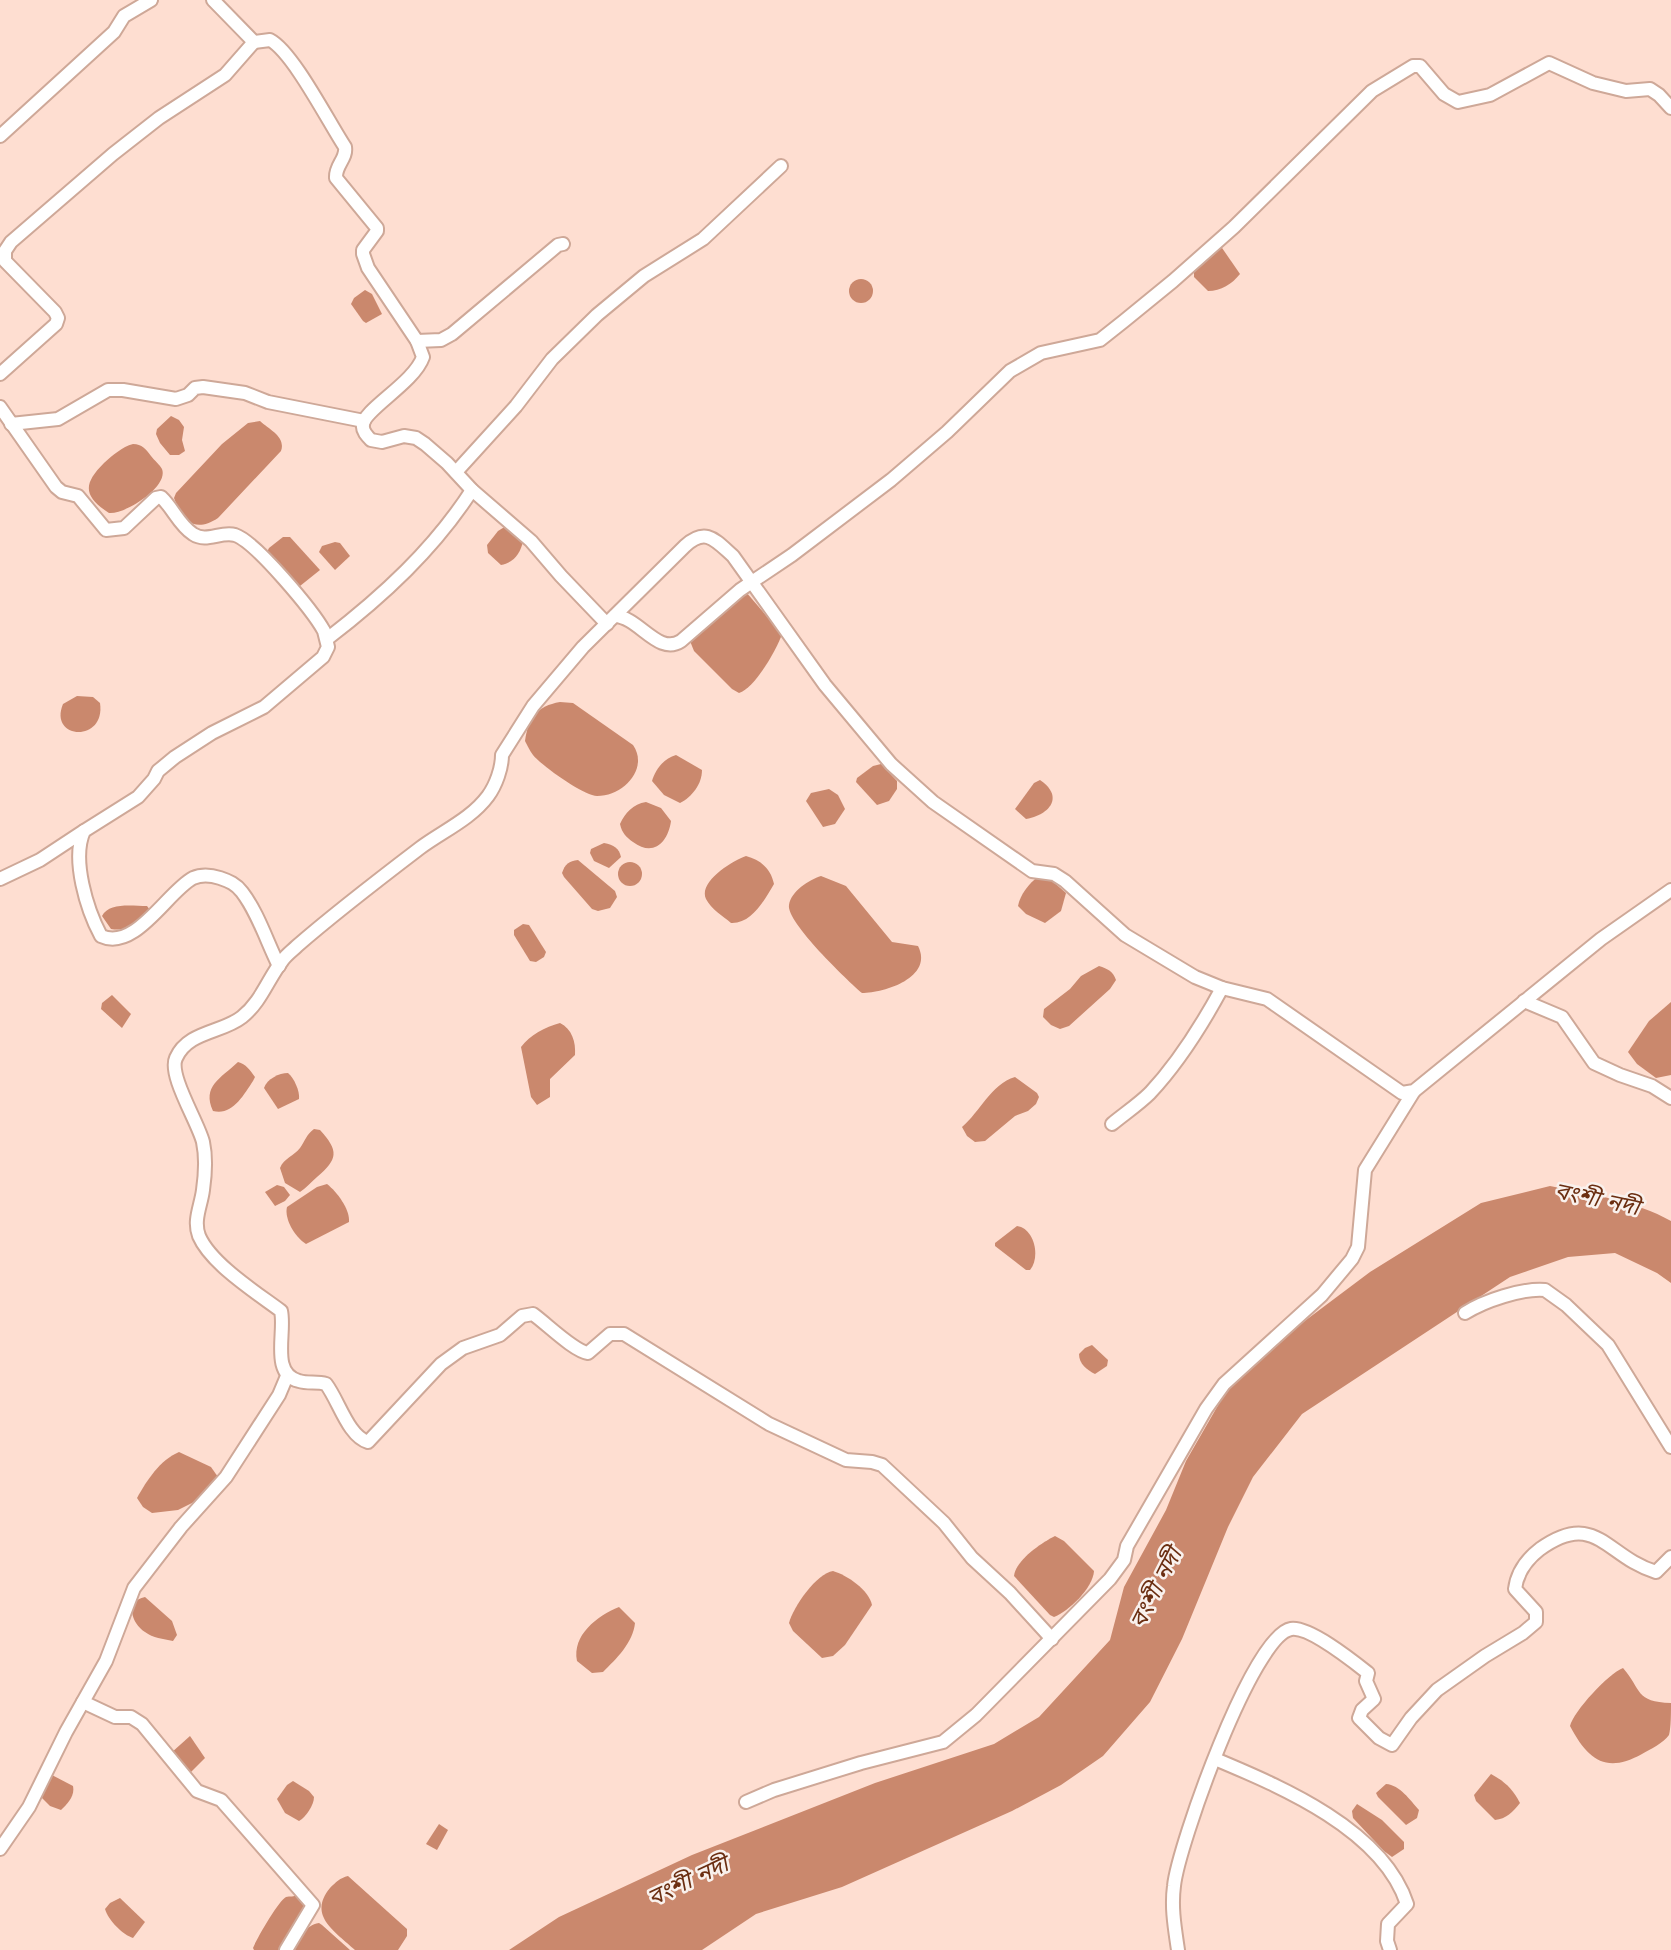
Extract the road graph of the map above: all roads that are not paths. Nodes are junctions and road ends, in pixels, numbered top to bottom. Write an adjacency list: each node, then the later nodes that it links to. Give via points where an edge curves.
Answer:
1 (151, 0): 5 (street, via 124,16 114,32)
2 (213, 0): 3 (street)
3 (254, 42): 8 (street, via 270,40 279,47 345,147 336,177 377,228 363,250 364,259); 9 (street, via 225,75 159,118 10,242 5,261 58,318)
4 (1671, 108): 15 (street, via 1650,89 1626,91 1593,83 1549,63 1490,94 1458,102 1420,66 1413,66 1372,91 1234,227 1100,340 1041,353 1010,371 891,480)
5 (0, 136)
6 (781, 166): 13 (street, via 703,239 644,276 597,315 552,359)
7 (563, 244): 8 (street, via 452,334 441,340)
8 (417, 341): 11 (street, via 423,357 419,368)
9 (0, 374)
10 (0, 407): 12 (street)
11 (364, 421): 12 (street, via 204,387 176,400 108,390 58,419); 13 (street, via 362,427 371,440 416,438)
12 (11, 424): 17 (street, via 56,487 78,496 106,530 124,528 161,496 195,536 231,534 245,539 321,625)
13 (456, 472): 14 (street)
14 (472, 490): 16 (street); 17 (street, via 452,521 405,573)
15 (752, 581): 16 (street, via 671,646 626,618); 16 (street, via 733,556 704,535 685,546); 22 (street, via 825,685 891,764 933,802 1032,871 1054,874 1065,881 1125,935)
16 (611, 620): 21 (street, via 533,706 502,755 489,795 468,816 422,846 316,930)
17 (327, 639): 18 (street, via 323,657 264,707 175,757 138,797)
18 (84, 831): 19 (street); 21 (street, via 80,871 101,936 115,939 135,929 192,878 211,875 233,882 243,893)
19 (0, 879)
20 (1671, 890): 23 (street)
21 (279, 966): 28 (street, via 242,1017 185,1045 174,1062 203,1142 203,1190 196,1220 200,1237 236,1278 281,1311 282,1368)
22 (1222, 988): 24 (street, via 1266,999 1397,1090 1405,1094); 26 (street, via 1160,1081)
23 (1524, 1002): 24 (street); 25 (street, via 1562,1017 1594,1063)
24 (1414, 1091): 31 (street, via 1365,1170 1358,1247 1352,1259 1322,1295 1224,1384 1127,1546 1124,1560)
25 (1671, 1098)
26 (1112, 1124)
27 (1465, 1313): 29 (street, via 1520,1292 1545,1290 1608,1345)
28 (287, 1376): 31 (street, via 327,1384 355,1433 368,1441 441,1364 463,1348 500,1335 522,1316 533,1314 578,1351 588,1353 610,1334 624,1334 769,1424 846,1460 882,1465 944,1523); 32 (street, via 226,1477 134,1588 106,1661)
29 (1671, 1447)
30 (1671, 1557): 33 (street, via 1656,1572 1585,1533 1560,1535 1549,1542 1516,1579 1515,1590 1536,1612 1536,1622 1437,1690 1392,1745 1359,1717 1374,1699 1366,1681 1368,1673 1336,1648 1301,1631 1291,1629 1277,1635 1256,1666)
31 (1052, 1639): 34 (street, via 943,1742 811,1778)
32 (83, 1702): 35 (street, via 29,1807); 36 (street, via 142,1724 197,1791 221,1800 313,1905)
33 (1215, 1759): 37 (street, via 1180,1856 1174,1886); 38 (street, via 1292,1793 1375,1850 1407,1904 1388,1924)
34 (746, 1802)
35 (0, 1849)
36 (286, 1950)
37 (1178, 1950)
38 (1390, 1950)

